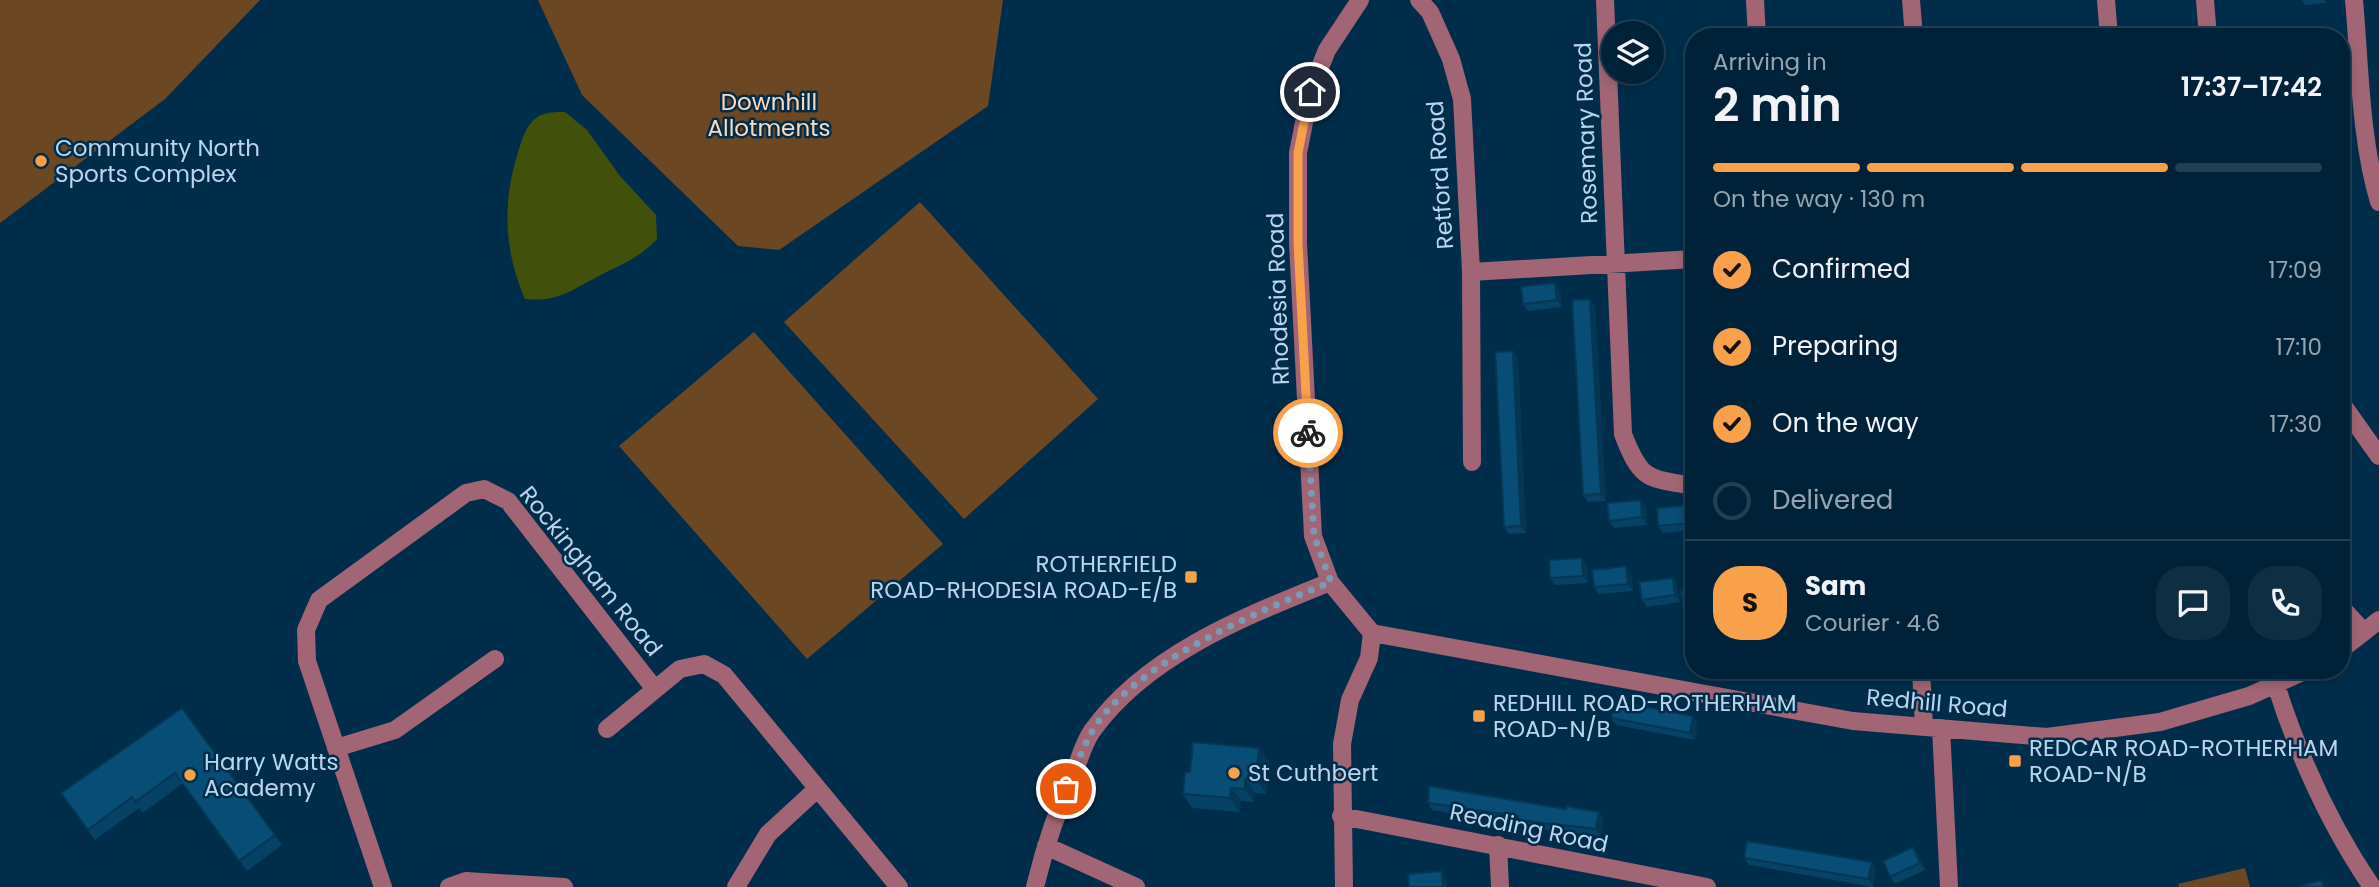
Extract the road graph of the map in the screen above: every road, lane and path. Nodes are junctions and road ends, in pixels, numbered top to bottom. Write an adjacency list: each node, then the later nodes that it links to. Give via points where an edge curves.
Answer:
1 (1360, 0): 21 (street, Rhodesia Road, via 1327,50 1310,92 1298,153 1298,243 1314,536)
2 (1419, 0): 16 (street, Retford Road, via 1430,12 1451,59 1462,99)
3 (1605, 0): 15 (street, Rosemary Road)
4 (1755, 0): 9 (street)
5 (1911, 0): 10 (street)
6 (2106, 0): 11 (street)
7 (2205, 0): 12 (street)
8 (2354, 0): 13 (street, via 2363,112)
9 (1756, 28)
10 (1913, 28)
11 (2108, 28)
12 (2207, 28)
13 (2379, 202)
14 (1685, 260): 15 (street)
15 (1616, 264): 16 (street); 20 (street, Rosemary Road, via 1623,434 1633,461 1649,478)
16 (1471, 272): 19 (street, Retford Road)
17 (2350, 415): 18 (street)
18 (2379, 456)
19 (1472, 462)
20 (1685, 484)
21 (1331, 582): 25 (street, Rhodesia Road); 38 (street, via 1197,642 1118,699 1091,733)
22 (2350, 617): 24 (street)
23 (2379, 620): 24 (street)
24 (2364, 632): 26 (street)
25 (1372, 633): 32 (street, Redhill Road, via 1853,721); 36 (street, via 1369,658 1350,700 1342,744)
26 (2350, 643)
27 (495, 659): 34 (street, via 395,730)
28 (1923, 679): 32 (street)
29 (2287, 679): 30 (street, Redhill Road)
30 (2276, 684): 32 (street, Redhill Road, via 2160,722 2047,737); 51 (street, via 2297,751 2317,794)
31 (654, 688): 33 (street); 34 (street, Rockingham Road, via 508,501 484,489 466,493 319,600 306,630 307,661); 35 (street, via 680,669 704,664 724,675)
32 (1932, 728): 50 (street)
33 (607, 729)
34 (336, 748): 40 (street, Rockingham Road)
35 (817, 789): 43 (street, via 768,834); 44 (street)
36 (1341, 816): 37 (street, Reading Road); 47 (street)
37 (1498, 845): 39 (street, Reading Road); 48 (street)
38 (1046, 846): 45 (street); 46 (street)
39 (1649, 882): 49 (street, Reading Road)
40 (383, 887)
41 (449, 887): 42 (street, via 466,881)
42 (565, 887)
43 (736, 887)
44 (899, 887)
45 (1035, 887)
46 (1136, 887)
47 (1344, 887)
48 (1500, 887)
49 (1707, 887)
50 (1949, 887)
51 (2372, 887)

